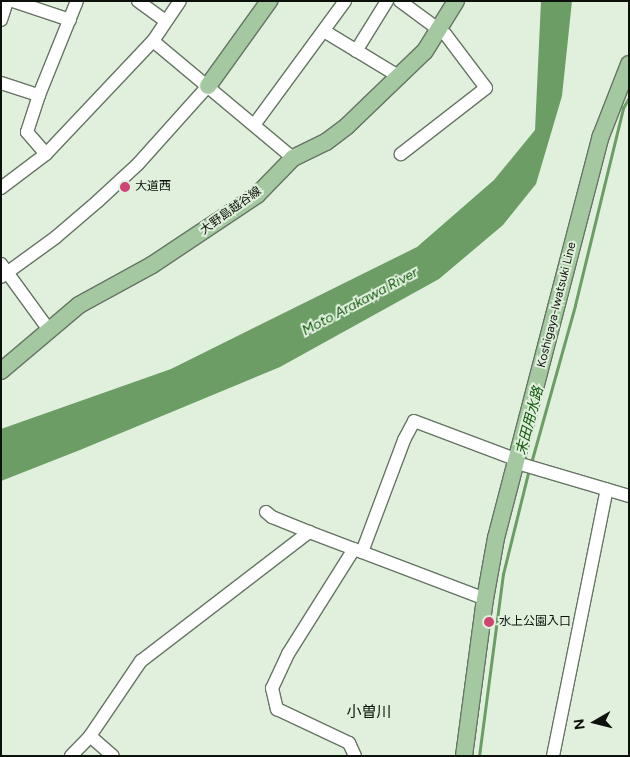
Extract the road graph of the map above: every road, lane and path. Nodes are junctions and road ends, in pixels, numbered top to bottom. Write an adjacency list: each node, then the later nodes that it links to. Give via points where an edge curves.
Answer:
1 (7, 1): 11 (street)
2 (13, 1): 12 (street)
3 (77, 1): 12 (street)
4 (138, 1): 13 (street)
5 (180, 1): 13 (street)
6 (269, 1): 21 (main road)
7 (345, 1): 14 (street)
8 (388, 1): 17 (street)
9 (400, 1): 15 (street)
10 (456, 1): 15 (main road, 大野島越谷線)
11 (1, 20)
12 (70, 20): 22 (street)
13 (166, 21): 16 (street)
14 (324, 30): 17 (street); 23 (street)
15 (440, 30): 19 (main road, 大野島越谷線); 25 (street, via 486,88)
16 (153, 41): 21 (street); 24 (street)
17 (356, 51): 19 (street)
18 (629, 64): 31 (main road, Koshigaya-Iwatsuki Line, via 601,136)
19 (400, 77): 26 (main road, 大野島越谷線, via 326,142)
20 (1, 83): 22 (street)
21 (208, 86): 23 (street); 28 (street, via 138,164 98,202)
22 (39, 95): 24 (street, via 28,132)
23 (254, 125): 26 (street)
24 (46, 154): 27 (street)
25 (401, 154)
26 (293, 158): 29 (main road, 大野島越谷線, via 256,195 152,265 79,305)
27 (1, 188)
28 (3, 271): 29 (street)
29 (49, 330): 30 (main road, 大野島越谷線)
30 (1, 372)
31 (524, 464): 32 (street); 36 (street, via 414,422); 37 (main road, Koshigaya-Iwatsuki Line, via 496,538)
32 (607, 489): 33 (street); 43 (street)
33 (629, 496)
34 (266, 512): 35 (street)
35 (309, 532): 36 (street); 38 (street, via 141,661)
36 (358, 550): 37 (street); 41 (street, via 288,654 272,688 277,709 349,743)
37 (485, 599): 42 (main road, Koshigaya-Iwatsuki Line)
38 (90, 736): 39 (street); 40 (street)
39 (71, 756)
40 (113, 756)
41 (355, 756)
42 (464, 756)
43 (553, 756)

